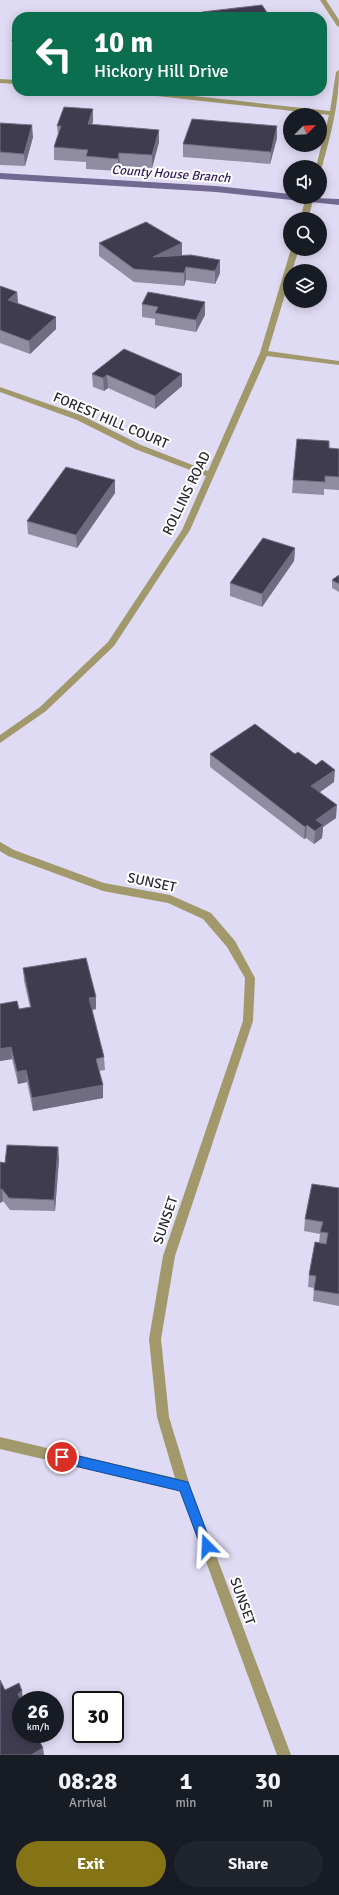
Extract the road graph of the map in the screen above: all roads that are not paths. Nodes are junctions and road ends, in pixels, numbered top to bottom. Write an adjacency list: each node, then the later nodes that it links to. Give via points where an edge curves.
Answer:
1 (323, 0): 2 (street)
2 (339, 25)
3 (339, 72): 7 (street)
4 (0, 81): 5 (street)
5 (12, 82)
6 (176, 96): 7 (street)
7 (334, 113): 8 (street)
8 (321, 160)
9 (293, 256): 10 (street, ROLLINS ROAD)
10 (264, 352): 11 (street); 13 (street, ROLLINS ROAD)
11 (339, 363)
12 (0, 389): 13 (street, FOREST HILL COURT, via 80,418 138,447)
13 (211, 475): 14 (street, ROLLINS ROAD, via 186,530 111,644 43,709)
14 (0, 740)
15 (0, 846): 17 (street, SUNSET, via 12,853 103,887 170,899 207,916 231,944 250,978 248,1021 169,1256 155,1339 163,1417)
16 (0, 1443): 17 (street)
17 (184, 1486): 18 (street, SUNSET)
18 (284, 1755)

